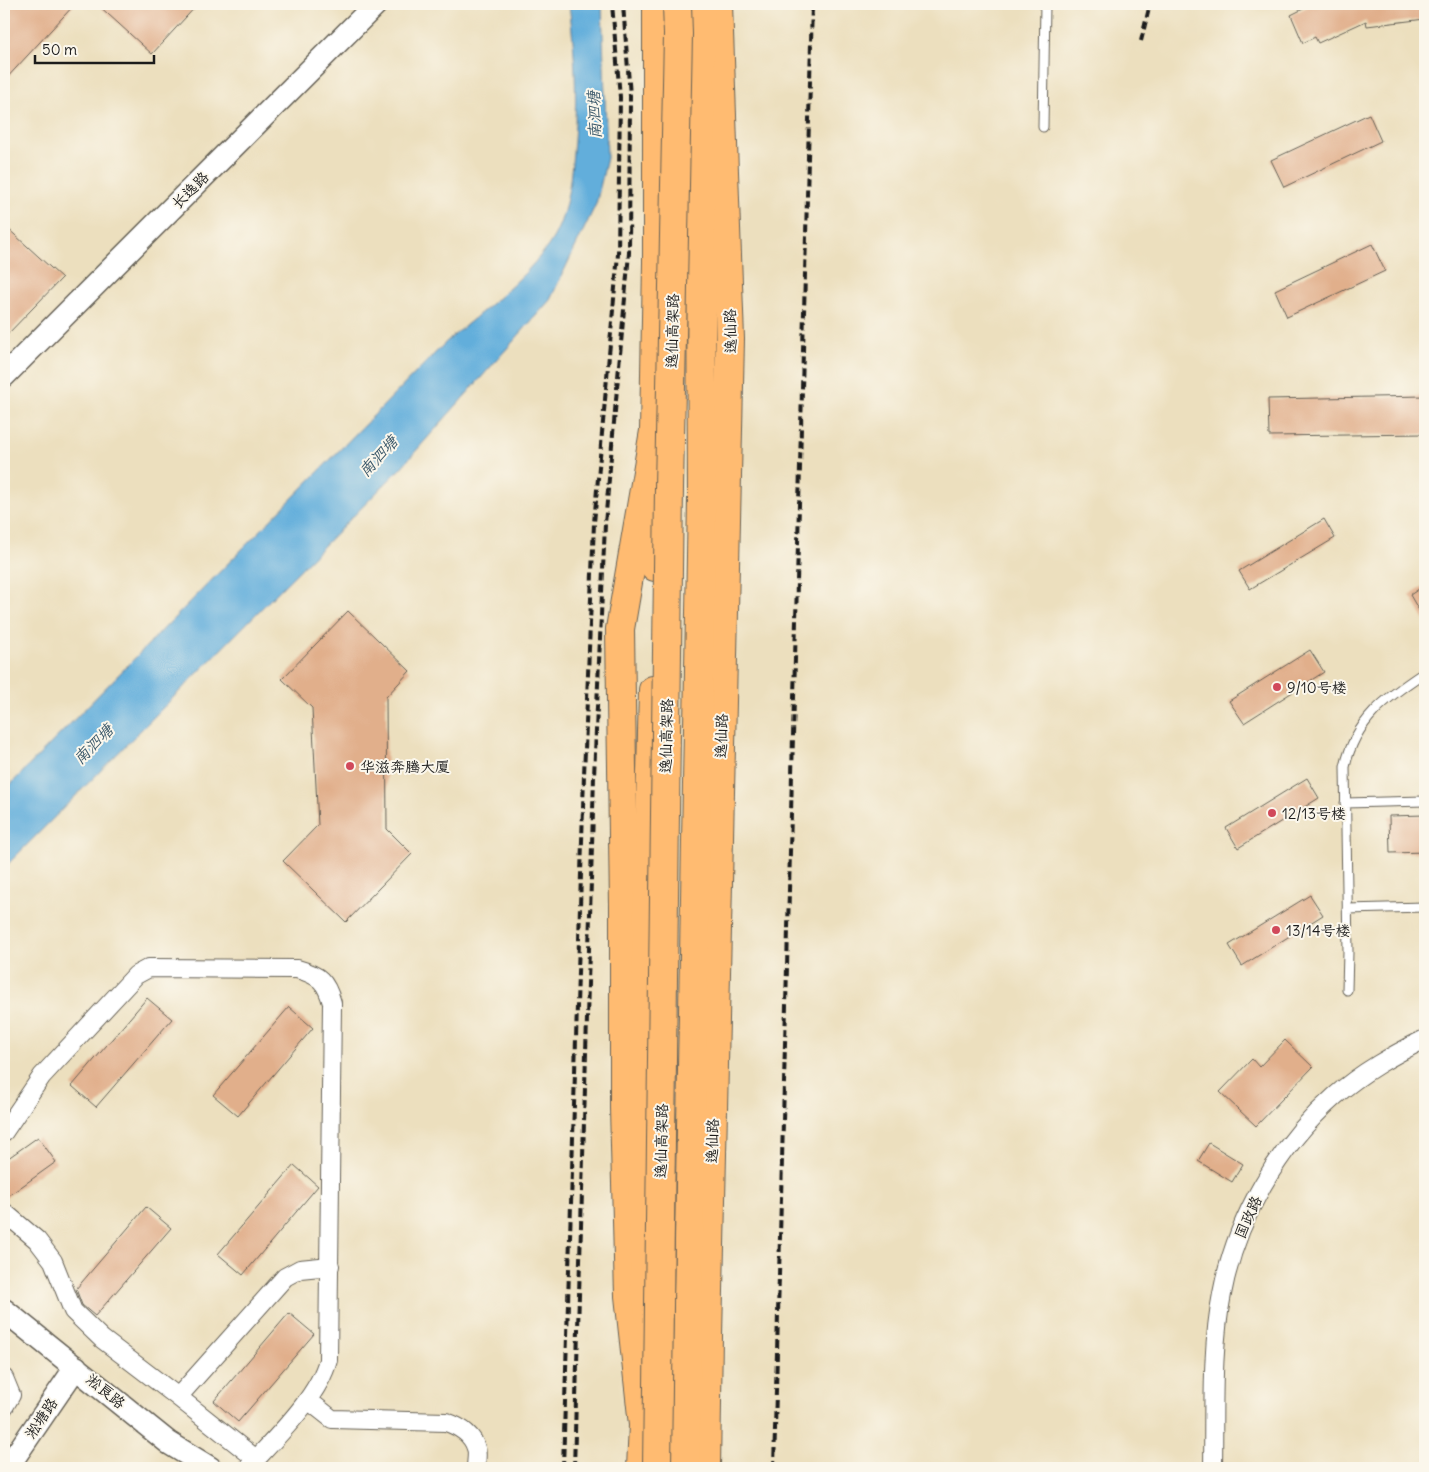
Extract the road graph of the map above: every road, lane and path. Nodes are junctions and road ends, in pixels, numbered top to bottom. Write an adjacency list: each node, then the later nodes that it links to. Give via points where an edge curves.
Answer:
1 (376, 4): 8 (street, 长逸路)
2 (657, 4): 9 (main road)
3 (677, 4): 22 (main road, 逸仙高架路, bridge)
4 (700, 4): 33 (main road, 逸仙高架路, via 702,499)
5 (718, 4): 34 (main road, 逸仙路, via 730,338)
6 (1046, 4): 7 (lane)
7 (1043, 127)
8 (4, 376)
9 (654, 431): 22 (main road, bridge, via 656,596 642,1149 645,1289); 31 (main road, via 620,629 624,1108 629,1296 643,1425); 32 (main road, via 677,588)
10 (1425, 672): 12 (lane, via 1375,710 1358,730 1348,750)
11 (1425, 800): 12 (lane)
12 (1345, 803): 14 (lane)
13 (1425, 907): 14 (lane)
14 (1348, 909): 15 (lane)
15 (1347, 990)
16 (1425, 1039): 35 (street, 国政路, via 1367,1071 1306,1125 1280,1158 1243,1224 1230,1259 1216,1334)
17 (4, 1132): 19 (street, via 42,1076 143,970 297,970 313,973 329,992 332,1003)
18 (4, 1212): 24 (street, via 37,1240 53,1261 73,1312 102,1339)
19 (330, 1266): 24 (street, via 300,1268 285,1278); 25 (street, via 328,1360)
20 (4, 1310): 21 (street, 淞良路)
21 (76, 1367): 28 (street, 淞塘路); 29 (street, 淞良路, via 170,1443)
22 (658, 1367): 32 (main road, 逸仙高架路, bridge)
23 (4, 1378): 26 (street, via 11,1395)
24 (178, 1397): 27 (street)
25 (308, 1400): 27 (street); 30 (street, via 332,1419 452,1424 468,1435 476,1448)
26 (4, 1407)
27 (252, 1463)
28 (7, 1468)
29 (210, 1468)
30 (476, 1468)
31 (641, 1468)
32 (658, 1468)
33 (685, 1468)
34 (706, 1468)
35 (1213, 1468)

